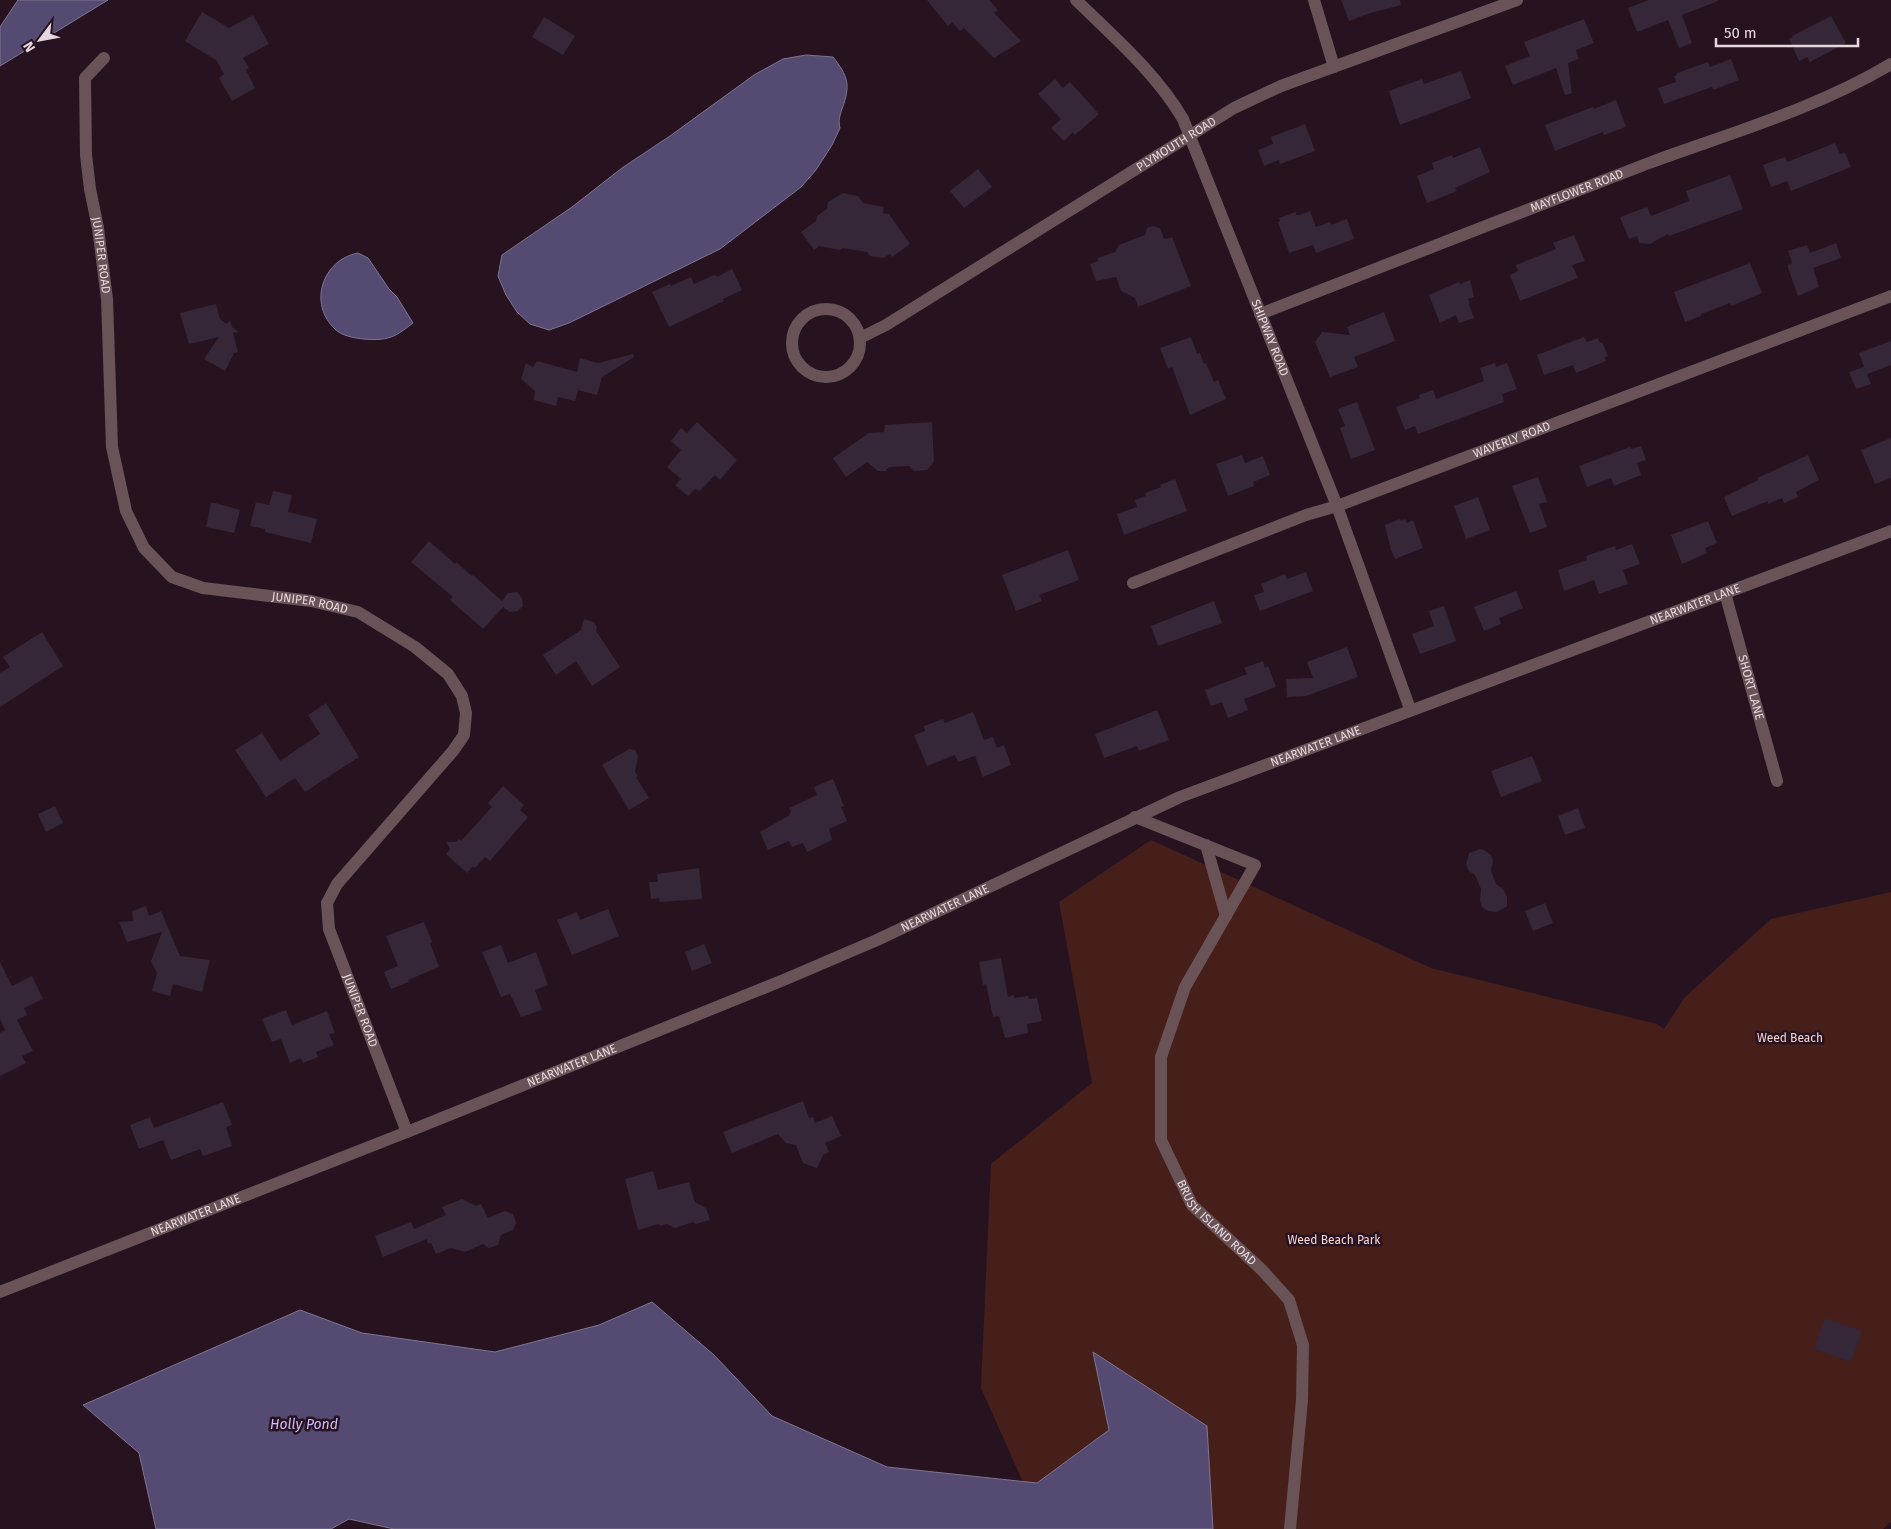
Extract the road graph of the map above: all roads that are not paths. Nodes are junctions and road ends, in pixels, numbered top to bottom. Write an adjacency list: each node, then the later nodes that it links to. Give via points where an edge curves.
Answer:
1 (1076, 0): 7 (street, SHIPWAY ROAD, via 1158,82 1171,98)
2 (1314, 0): 6 (street)
3 (1517, 0): 6 (street, PLYMOUTH ROAD)
4 (104, 58): 20 (street, JUNIPER ROAD, via 85,78 86,155 107,299 112,447 126,510 144,548 172,577 203,588 311,601 358,612 415,647 448,674 462,696 466,713 464,735 337,884 327,903 329,929)
5 (1891, 64): 9 (street, MAYFLOWER ROAD, via 1787,114 1547,202)
6 (1334, 67): 7 (street, PLYMOUTH ROAD, via 1281,86 1234,108)
7 (1190, 136): 9 (street, SHIPWAY ROAD); 10 (street, PLYMOUTH ROAD)
8 (1891, 296): 11 (street, WAVERLY ROAD)
9 (1260, 314): 11 (street, SHIPWAY ROAD)
10 (860, 338): 10 (street, via 856,325 846,315 834,309 821,308 798,322 792,334 791,347 805,370 817,376 830,377 843,373 853,364 859,352)
11 (1337, 506): 13 (street, WAVERLY ROAD, via 1306,515); 15 (street, SHIPWAY ROAD)
12 (1891, 531): 14 (street, NEARWATER LANE)
13 (1133, 583)
14 (1726, 593): 15 (street, NEARWATER LANE); 16 (street, SHORT LANE)
15 (1410, 709): 17 (street, NEARWATER LANE)
16 (1777, 781)
17 (1135, 817): 18 (street, BRUSH ISLAND ROAD); 20 (street, NEARWATER LANE, via 877,940)
18 (1206, 845): 19 (street); 19 (street, BRUSH ISLAND ROAD, via 1255,865)
19 (1226, 916): 22 (street, BRUSH ISLAND ROAD, via 1185,987 1161,1057 1162,1140 1192,1205 1262,1270 1289,1300 1303,1345 1302,1400)
20 (407, 1132): 21 (street, NEARWATER LANE)
21 (0, 1292)
22 (1290, 1529)

